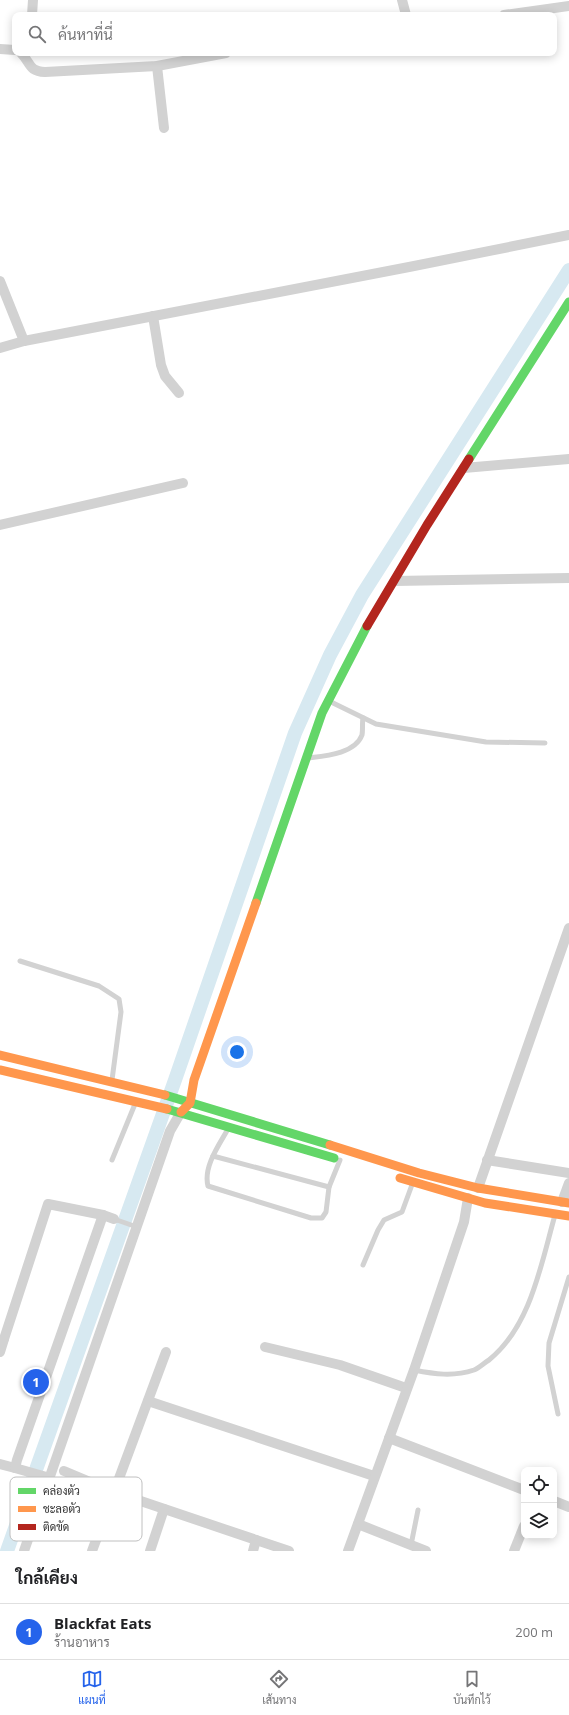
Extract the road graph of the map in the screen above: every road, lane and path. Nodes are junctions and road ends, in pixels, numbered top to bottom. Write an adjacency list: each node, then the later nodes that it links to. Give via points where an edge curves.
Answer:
1 (33, 0): 4 (street)
2 (402, 0): 5 (street)
3 (569, 6): 6 (street)
4 (32, 12)
5 (405, 12)
6 (526, 12)
7 (0, 49): 8 (street)
8 (12, 50)
9 (23, 56): 11 (street, via 33,69 41,71)
10 (210, 56): 11 (street)
11 (157, 66): 12 (street)
12 (164, 128)
13 (569, 234): 16 (street)
14 (0, 280): 17 (street)
15 (569, 302): 21 (street)
16 (153, 316): 17 (street); 19 (street, via 161,365 165,376)
17 (24, 341): 18 (street)
18 (0, 348)
19 (179, 393)
20 (569, 459): 21 (street)
21 (464, 468): 25 (street)
22 (183, 483): 23 (street)
23 (0, 525)
24 (569, 578): 25 (street)
25 (395, 581): 26 (street, via 360,639)
26 (328, 700): 27 (lane); 29 (street)
27 (363, 718): 28 (lane, via 376,724 486,742); 29 (lane, via 362,735 352,746 332,756)
28 (545, 743)
29 (307, 758): 37 (street, via 194,1080)
30 (569, 928): 31 (street)
31 (566, 947): 42 (street)
32 (20, 961): 35 (lane, via 99,986 119,999 121,1012)
33 (0, 1055): 35 (street)
34 (0, 1070): 36 (street)
35 (112, 1081): 37 (street)
36 (137, 1101): 38 (street); 41 (lane)
37 (190, 1103): 38 (street); 49 (street, via 419,1173)
38 (178, 1112): 39 (street); 56 (street)
39 (230, 1126): 40 (lane); 43 (street)
40 (213, 1156): 48 (lane); 48 (lane, via 206,1180 208,1186 311,1218 322,1218 326,1212)
41 (112, 1160)
42 (487, 1160): 44 (street); 49 (street)
43 (344, 1161): 48 (lane)
44 (569, 1173)
45 (391, 1176): 46 (street)
46 (413, 1182): 50 (street); 57 (lane, via 402,1212 384,1220)
47 (569, 1184): 51 (street)
48 (329, 1187)
49 (478, 1188): 51 (street)
50 (468, 1198): 52 (street); 63 (street, via 464,1222)
51 (565, 1202)
52 (555, 1214): 54 (street); 63 (lane, via 539,1272 520,1321 497,1353 475,1370 451,1376)
53 (103, 1215): 55 (street); 59 (street, via 48,1204); 69 (street)
54 (569, 1216)
55 (114, 1219): 56 (lane)
56 (134, 1226): 73 (street)
57 (363, 1265)
58 (569, 1277): 66 (lane, via 549,1343 548,1366)
59 (2, 1340): 61 (street)
60 (265, 1347): 64 (street, via 340,1365)
61 (0, 1352)
62 (166, 1352): 65 (street)
63 (414, 1370): 64 (street)
64 (406, 1388): 67 (street)
65 (148, 1401): 71 (street); 75 (street)
66 (558, 1414)
67 (388, 1438): 71 (street); 76 (street)
68 (0, 1464): 69 (street)
69 (15, 1468): 72 (street)
70 (64, 1471): 74 (street)
71 (374, 1476): 82 (street)
72 (46, 1477)
73 (50, 1477)
74 (78, 1477)
75 (120, 1477)
76 (521, 1489)
77 (142, 1502): 80 (street)
78 (557, 1502): 79 (street)
79 (569, 1507)
80 (164, 1509): 84 (street); 90 (street)
81 (418, 1510): 87 (lane)
82 (358, 1524): 87 (street); 93 (street)
83 (521, 1534): 95 (street)
84 (256, 1540): 91 (street); 92 (street)
85 (28, 1541): 88 (street)
86 (96, 1541): 89 (street)
87 (411, 1545): 94 (street)
88 (24, 1551)
89 (92, 1551)
90 (150, 1551)
91 (253, 1551)
92 (289, 1551)
93 (348, 1551)
94 (426, 1551)
95 (514, 1551)

